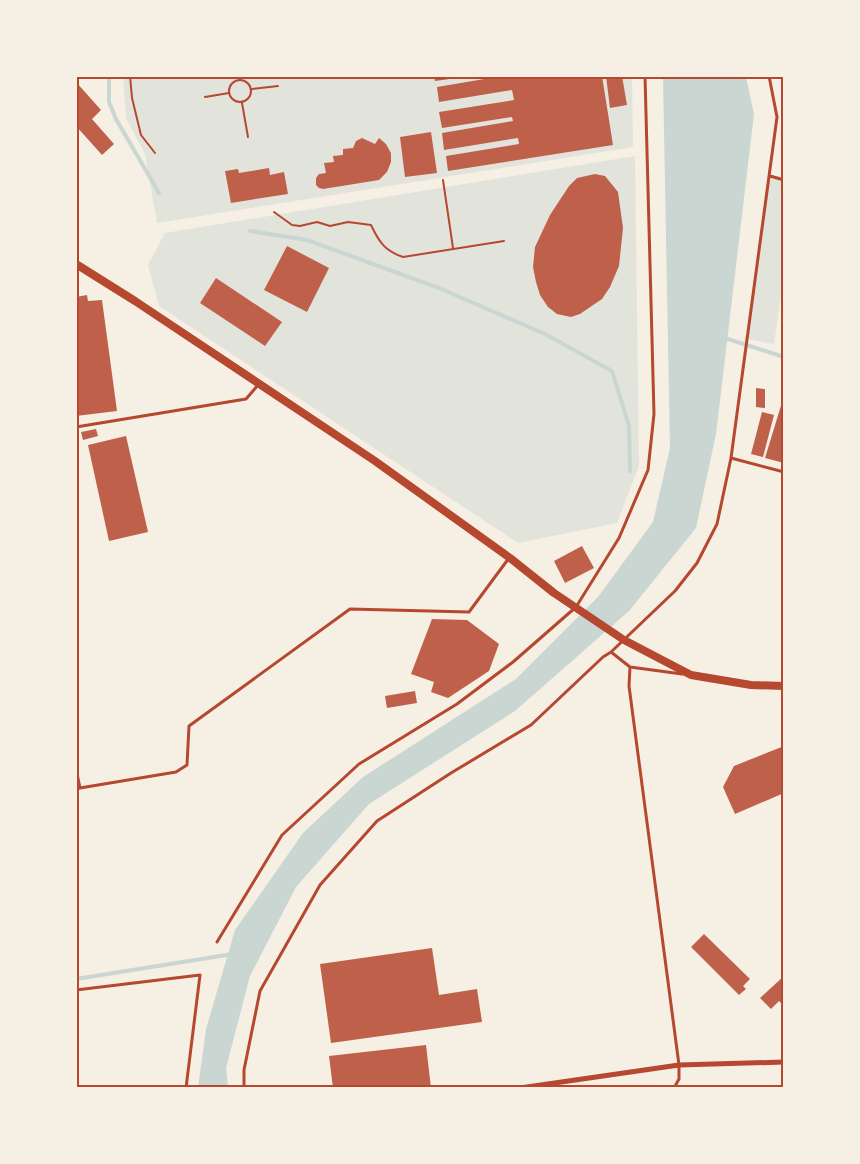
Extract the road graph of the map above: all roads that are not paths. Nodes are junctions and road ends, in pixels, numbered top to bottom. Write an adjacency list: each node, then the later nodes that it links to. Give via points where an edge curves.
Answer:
1 (645, 76): 11 (lane, via 654,414 648,470 619,538)
2 (769, 76): 3 (lane, via 777,117)
3 (770, 176): 4 (lane); 8 (lane)
4 (783, 180)
5 (76, 264): 6 (main road)
6 (259, 384): 7 (lane, via 246,399); 10 (main road)
7 (76, 427)
8 (731, 458): 9 (lane); 12 (lane, via 717,524 697,563 675,591)
9 (783, 472)
10 (510, 558): 11 (main road); 18 (lane, via 469,612 350,609 189,726 187,765 176,772)
11 (576, 607): 12 (main road); 19 (lane, via 457,704 360,764 282,835)
12 (624, 640): 13 (lane); 15 (main road)
13 (610, 652): 14 (lane); 24 (lane, via 531,725 376,821 320,885 260,991)
14 (630, 667): 15 (lane); 22 (lane, via 629,686)
15 (691, 675): 16 (main road)
16 (783, 686)
17 (76, 769): 18 (lane)
18 (78, 788)
19 (217, 942)
20 (76, 990): 23 (lane, via 200,975)
21 (783, 1062): 22 (street)
22 (679, 1065): 25 (street); 26 (lane)
23 (186, 1088)
24 (244, 1088)
25 (520, 1088)
26 (674, 1088)

